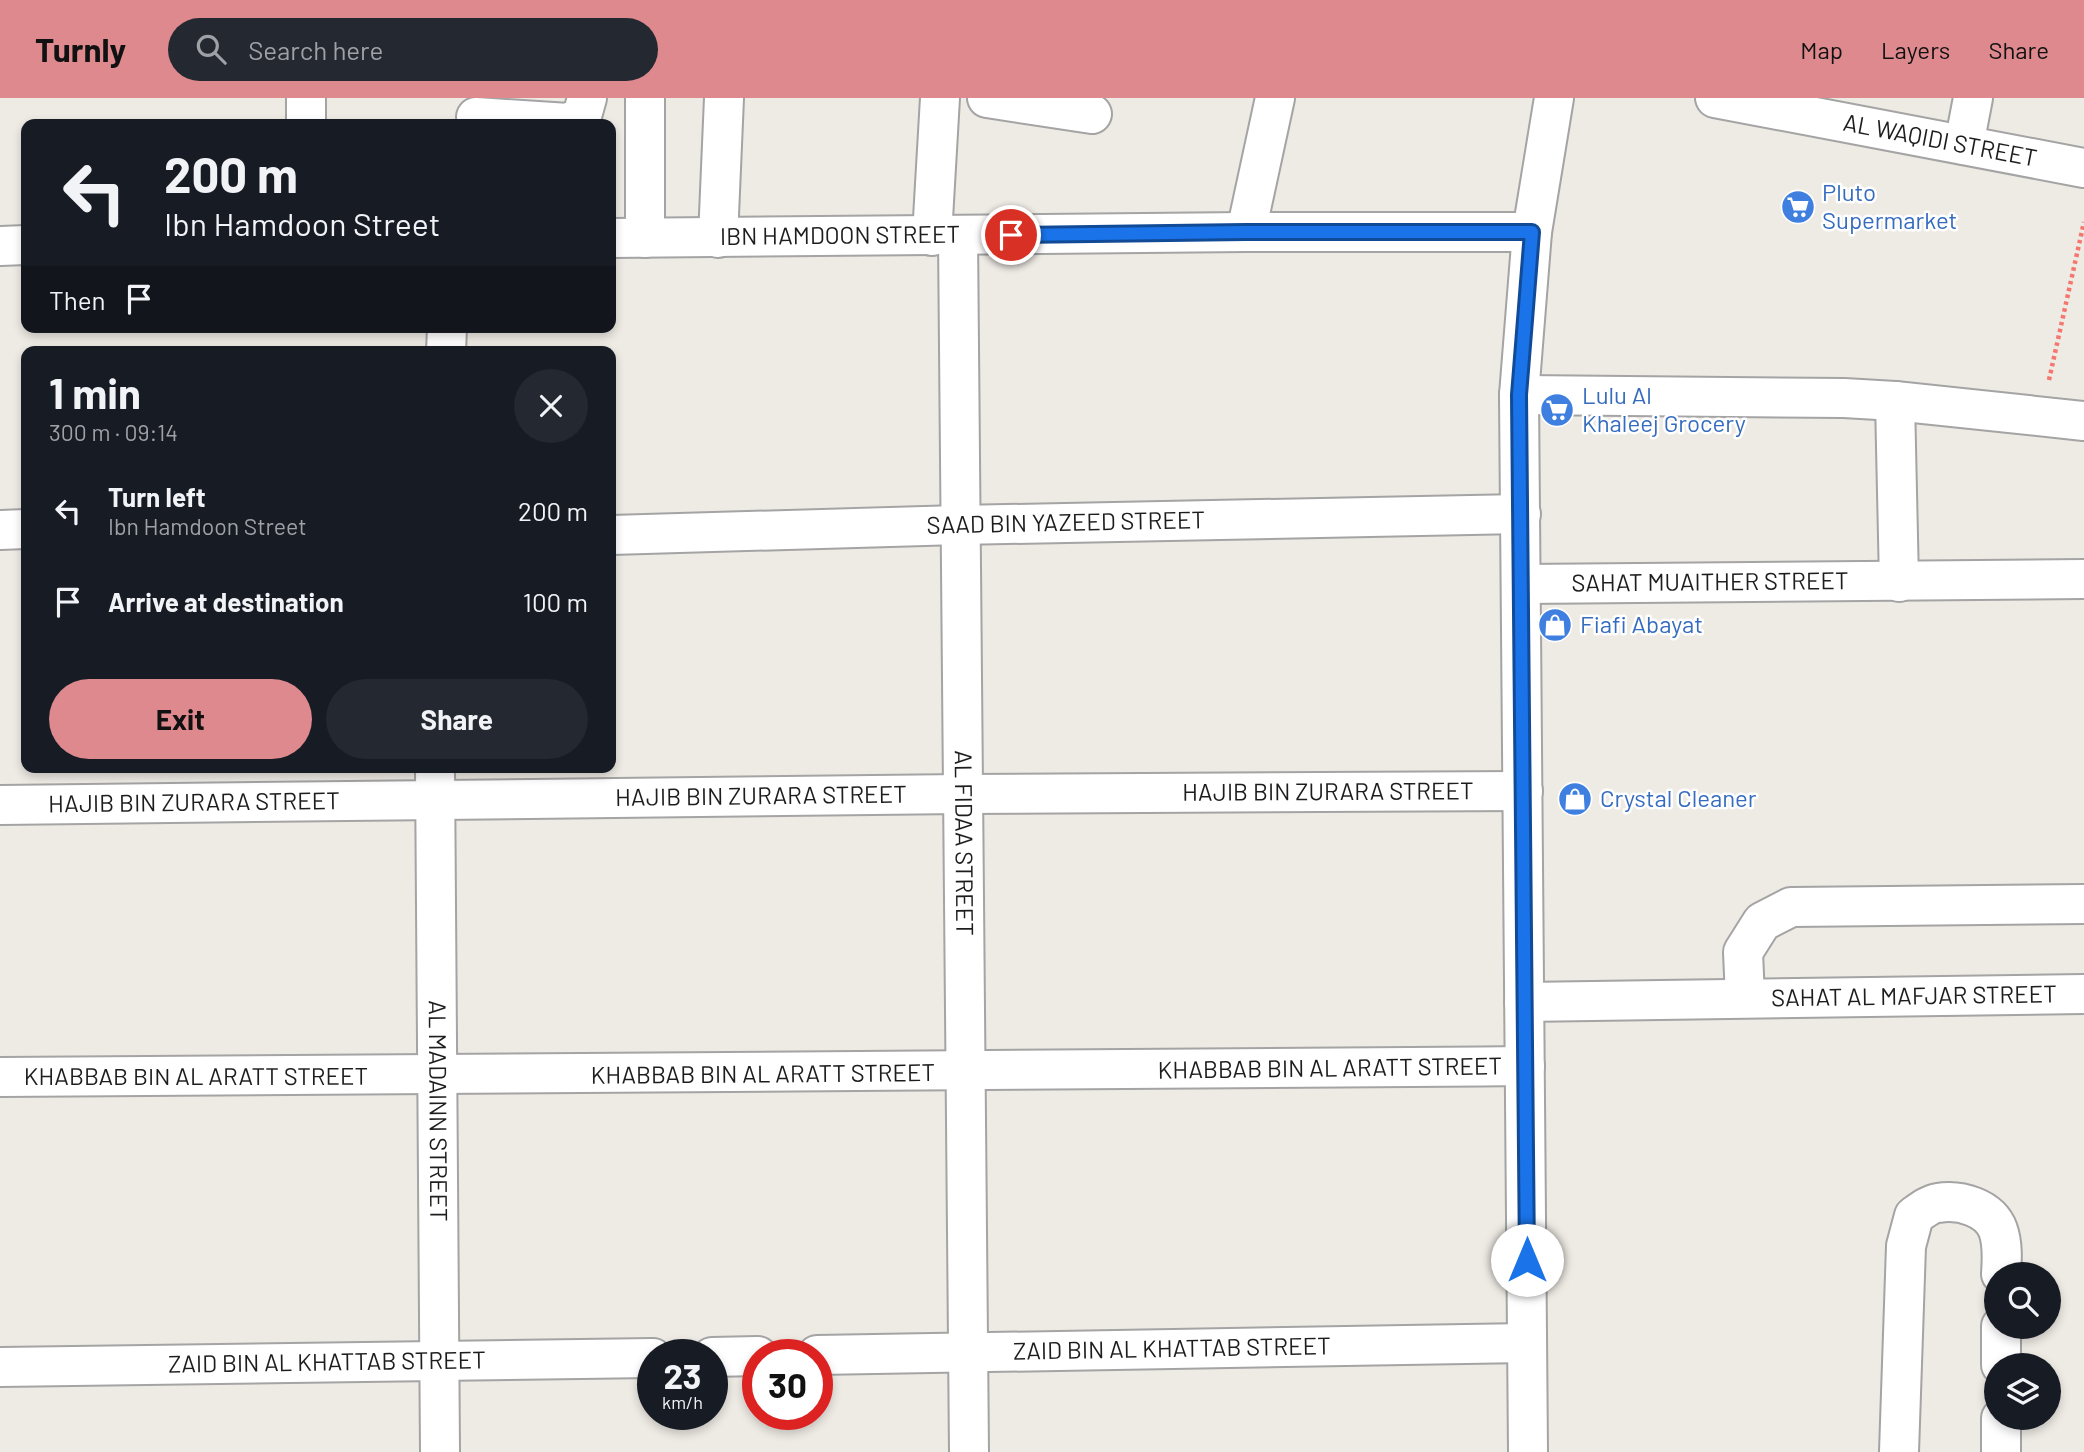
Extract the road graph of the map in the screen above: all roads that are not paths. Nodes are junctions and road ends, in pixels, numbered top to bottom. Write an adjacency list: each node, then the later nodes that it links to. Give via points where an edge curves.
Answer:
1 (306, 98): 14 (street)
2 (587, 98): 16 (street, via 582,116)
3 (645, 98): 23 (street)
4 (724, 98): 22 (street)
5 (940, 98): 21 (street, AL FIDAA STREET)
6 (987, 98): 13 (street)
7 (1275, 98): 19 (street)
8 (1296, 98): 19 (street)
9 (1554, 98): 20 (street)
10 (1715, 98): 17 (street, AL WAQIDI STREET)
11 (1973, 98): 17 (street)
12 (476, 113): 15 (street)
13 (1092, 114)
14 (306, 119)
15 (531, 119)
16 (576, 119)
17 (1964, 145): 18 (street, AL WAQIDI STREET)
18 (2084, 168)
19 (1258, 232): 20 (street, IBN HAMDOON STREET); 21 (street, IBN HAMDOON STREET)
20 (1532, 232): 26 (street)
21 (945, 236): 22 (street, IBN HAMDOON STREET); 30 (street, AL FIDAA STREET)
22 (718, 237): 23 (street, IBN HAMDOON STREET)
23 (628, 238)
24 (21, 245): 25 (street)
25 (0, 246)
26 (1519, 395): 27 (street); 29 (street)
27 (1895, 401): 28 (street); 35 (street)
28 (2084, 421)
29 (1521, 514): 30 (street, SAAD BIN YAZEED STREET); 36 (street)
30 (959, 525): 33 (street, SAAD BIN YAZEED STREET); 39 (street, AL FIDAA STREET)
31 (21, 528): 32 (street)
32 (0, 530)
33 (616, 535)
34 (2084, 579): 35 (street, SAHAT MUAITHER STREET)
35 (1899, 582): 36 (street, SAHAT MUAITHER STREET)
36 (1521, 583): 38 (street)
37 (435, 785): 39 (street, HAJIB BIN ZURARA STREET); 40 (street, HAJIB BIN ZURARA STREET); 48 (street, AL MADAINN STREET)
38 (1523, 791): 39 (street, HAJIB BIN ZURARA STREET); 44 (street)
39 (962, 794): 46 (street, AL FIDAA STREET)
40 (0, 805)
41 (2084, 904): 43 (street, SAHAT AL MAFJAR STREET, via 1791,907 1762,922 1743,952)
42 (2084, 994): 43 (street, SAHAT AL MAFJAR STREET)
43 (1745, 999): 44 (street, SAHAT AL MAFJAR STREET)
44 (1524, 1002): 45 (street)
45 (1525, 1066): 46 (street, KHABBAB BIN AL ARATT STREET); 50 (street)
46 (965, 1074): 48 (street, KHABBAB BIN AL ARATT STREET); 51 (street, AL FIDAA STREET)
47 (0, 1077): 48 (street, KHABBAB BIN AL ARATT STREET)
48 (437, 1078): 54 (street, AL MADAINN STREET)
49 (2001, 1262): 60 (street, via 1998,1229 1984,1211 1958,1202 1936,1203 1914,1216 1906,1245)
50 (1527, 1343): 51 (street, ZAID BIN AL KHATTAB STREET); 59 (street)
51 (968, 1352): 52 (street, ZAID BIN AL KHATTAB STREET); 58 (street, AL FIDAA STREET)
52 (833, 1355)
53 (637, 1358): 54 (street, ZAID BIN AL KHATTAB STREET)
54 (439, 1362): 55 (street, ZAID BIN AL KHATTAB STREET); 57 (street, AL MADAINN STREET)
55 (0, 1367)
56 (2001, 1430): 61 (street)
57 (440, 1452)
58 (969, 1452)
59 (1528, 1452)
60 (1899, 1452)
61 (2001, 1452)

